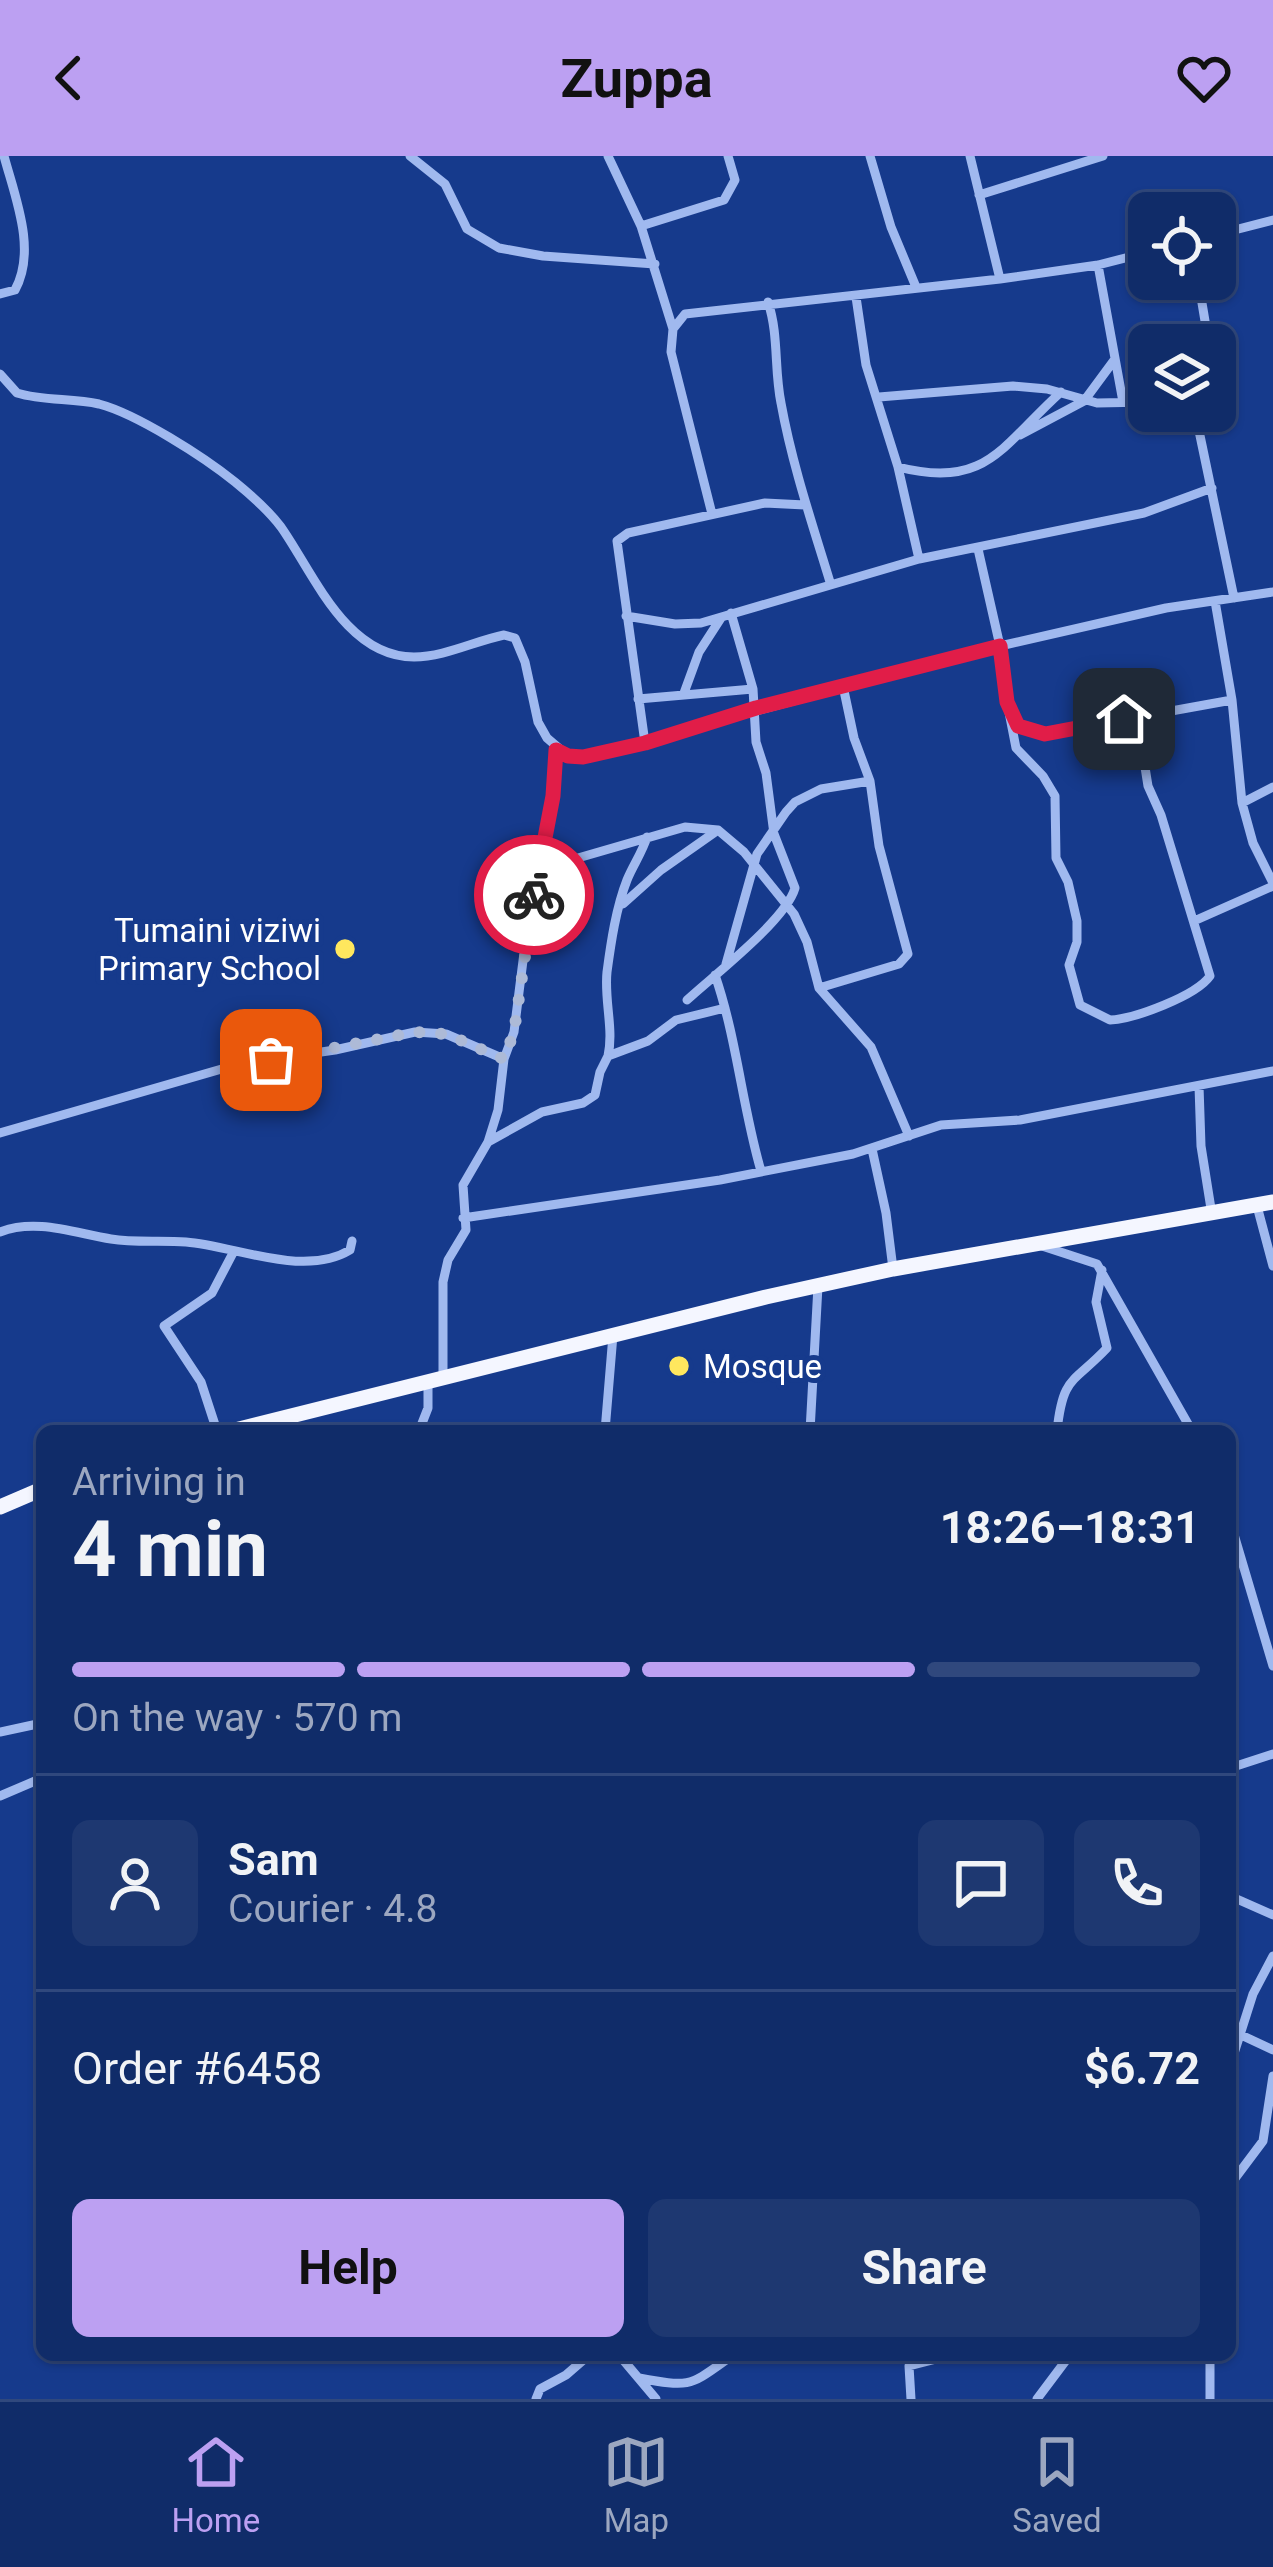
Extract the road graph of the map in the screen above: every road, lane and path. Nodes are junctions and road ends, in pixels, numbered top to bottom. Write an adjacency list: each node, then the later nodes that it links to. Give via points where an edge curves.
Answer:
1 (4, 156): 17 (street, via 25,247 19,283)
2 (410, 156): 13 (street, via 445,184 466,229 500,248)
3 (608, 156): 10 (street)
4 (728, 156): 10 (street, via 734,180 724,200)
5 (870, 156): 16 (street)
6 (970, 156): 8 (street)
7 (1103, 156): 8 (street)
8 (979, 195): 15 (street)
9 (1273, 220): 11 (street)
10 (641, 226): 13 (street)
11 (1236, 230)
12 (1128, 257): 14 (street)
13 (655, 264): 20 (street)
14 (1098, 265): 15 (street); 21 (street)
15 (1000, 279): 16 (street)
16 (916, 287): 18 (street)
17 (0, 294)
18 (856, 297): 19 (street); 24 (street)
19 (768, 302): 20 (street, via 694,311); 32 (street, via 777,386)
20 (674, 329): 33 (street, via 671,352)
21 (1115, 359): 25 (street); 26 (street)
22 (0, 374): 52 (street, via 17,393 122,412 219,470 278,523 332,604 380,649 425,657 514,638 538,722)
23 (1061, 392): 24 (street, via 1013,386); 25 (street); 29 (street)
24 (879, 397): 30 (street)
25 (1084, 401): 26 (street); 29 (street)
26 (1123, 402): 27 (street)
27 (1128, 402)
28 (1199, 432): 31 (street)
29 (1015, 437): 30 (street, via 967,473)
30 (898, 467): 35 (street)
31 (1212, 488): 34 (street, via 1160,508); 38 (street)
32 (805, 505): 33 (street); 36 (street)
33 (712, 514): 41 (street, via 617,541)
34 (978, 549): 35 (street); 42 (street)
35 (920, 559): 36 (street)
36 (830, 582): 40 (street)
37 (1273, 592): 38 (street)
38 (1234, 598): 39 (street)
39 (1215, 601): 42 (street); 47 (street)
40 (727, 615): 41 (street, via 675,624); 44 (street); 45 (street, via 699,652)
41 (626, 616): 46 (street)
42 (1000, 646): 43 (street); 48 (street)
43 (843, 686): 49 (street); 53 (street)
44 (753, 689): 45 (street); 49 (street)
45 (684, 693): 46 (street)
46 (638, 699): 51 (street)
47 (1232, 700): 50 (street); 55 (street)
48 (1007, 702): 50 (street, via 1018,726 1045,734); 65 (street, via 1013,742 1054,796 1056,857 1077,921 1069,965 1080,1005 1120,1020 1201,988 1210,969)
49 (756, 708): 51 (street); 58 (street)
50 (1138, 717): 65 (street, via 1148,785)
51 (645, 743): 52 (street, via 583,757)
52 (556, 750): 61 (street)
53 (871, 781): 58 (street, via 807,795); 68 (street, via 908,954 899,964)
54 (1273, 787): 55 (street)
55 (1242, 803): 62 (street)
56 (718, 830): 57 (street, via 685,827); 59 (street); 64 (street)
57 (647, 837): 61 (street); 64 (street)
58 (770, 838): 59 (street); 60 (street); 63 (street, via 795,888)
59 (737, 845): 60 (street)
60 (753, 866): 63 (street); 66 (street)
61 (540, 869): 72 (street)
62 (1273, 885): 65 (street)
63 (788, 904): 66 (street); 68 (street)
64 (621, 907): 71 (street, via 606,977)
65 (1195, 921)
66 (726, 964): 67 (street)
67 (715, 975): 69 (street); 70 (street)
68 (819, 988): 76 (street, via 871,1047)
69 (686, 1000)
70 (725, 1008): 71 (street, via 676,1020); 79 (street)
71 (608, 1056): 77 (street, via 596,1095)
72 (504, 1059): 75 (street, via 446,1034 415,1032 239,1064); 77 (street)
73 (1273, 1071): 74 (street)
74 (1199, 1086): 76 (street); 81 (street)
75 (0, 1133)
76 (909, 1136): 78 (street)
77 (488, 1142): 83 (street, via 464,1184)
78 (872, 1149): 79 (street); 90 (street)
79 (761, 1171): 83 (street)
80 (1265, 1204): 81 (highway); 89 (street)
81 (1212, 1215): 87 (highway)
82 (0, 1217): 84 (street)
83 (463, 1218): 94 (street, via 466,1230 443,1282)
84 (12, 1227): 85 (street); 88 (street)
85 (0, 1232)
86 (352, 1241): 88 (street, via 340,1256 294,1262)
87 (1037, 1244): 90 (highway); 91 (street, via 1092,1259)
88 (234, 1251): 95 (street, via 215,1289 164,1326 201,1382)
89 (1273, 1266)
90 (892, 1269): 92 (highway)
91 (1102, 1270): 100 (street, via 1096,1302 1107,1348 1066,1386); 101 (street)
92 (818, 1286): 93 (highway); 99 (street)
93 (613, 1335): 94 (highway); 98 (street)
94 (435, 1380): 96 (highway); 97 (street)
95 (215, 1425)
96 (255, 1425)
97 (421, 1425)
98 (606, 1425)
99 (810, 1425)
100 (1058, 1425)
101 (1184, 1425)
102 (36, 1492): 103 (highway)
103 (0, 1507)
104 (1236, 1541): 105 (street)
105 (1273, 1666)
106 (36, 1724): 107 (street)
107 (0, 1732)
108 (1273, 1754): 109 (street)
109 (1236, 1766)
110 (36, 1781): 111 (street)
111 (0, 1796)
112 (1236, 1899): 113 (street)
113 (1273, 1915)
114 (1273, 1955): 115 (street)
115 (1241, 2035): 116 (street); 117 (street)
116 (1236, 2049)
117 (1273, 2050)
118 (1273, 2076): 119 (street, via 1263,2141)
119 (1236, 2177)
120 (582, 2361): 128 (street)
121 (624, 2361): 126 (street)
122 (726, 2361): 126 (street, via 683,2386)
123 (927, 2361): 127 (street, via 910,2365)
124 (1066, 2361): 131 (street)
125 (1210, 2361): 132 (street)
126 (639, 2378): 129 (street)
127 (910, 2397): 130 (street)
128 (536, 2399)
129 (656, 2399)
130 (896, 2399)
131 (1037, 2399)
132 (1210, 2399)

